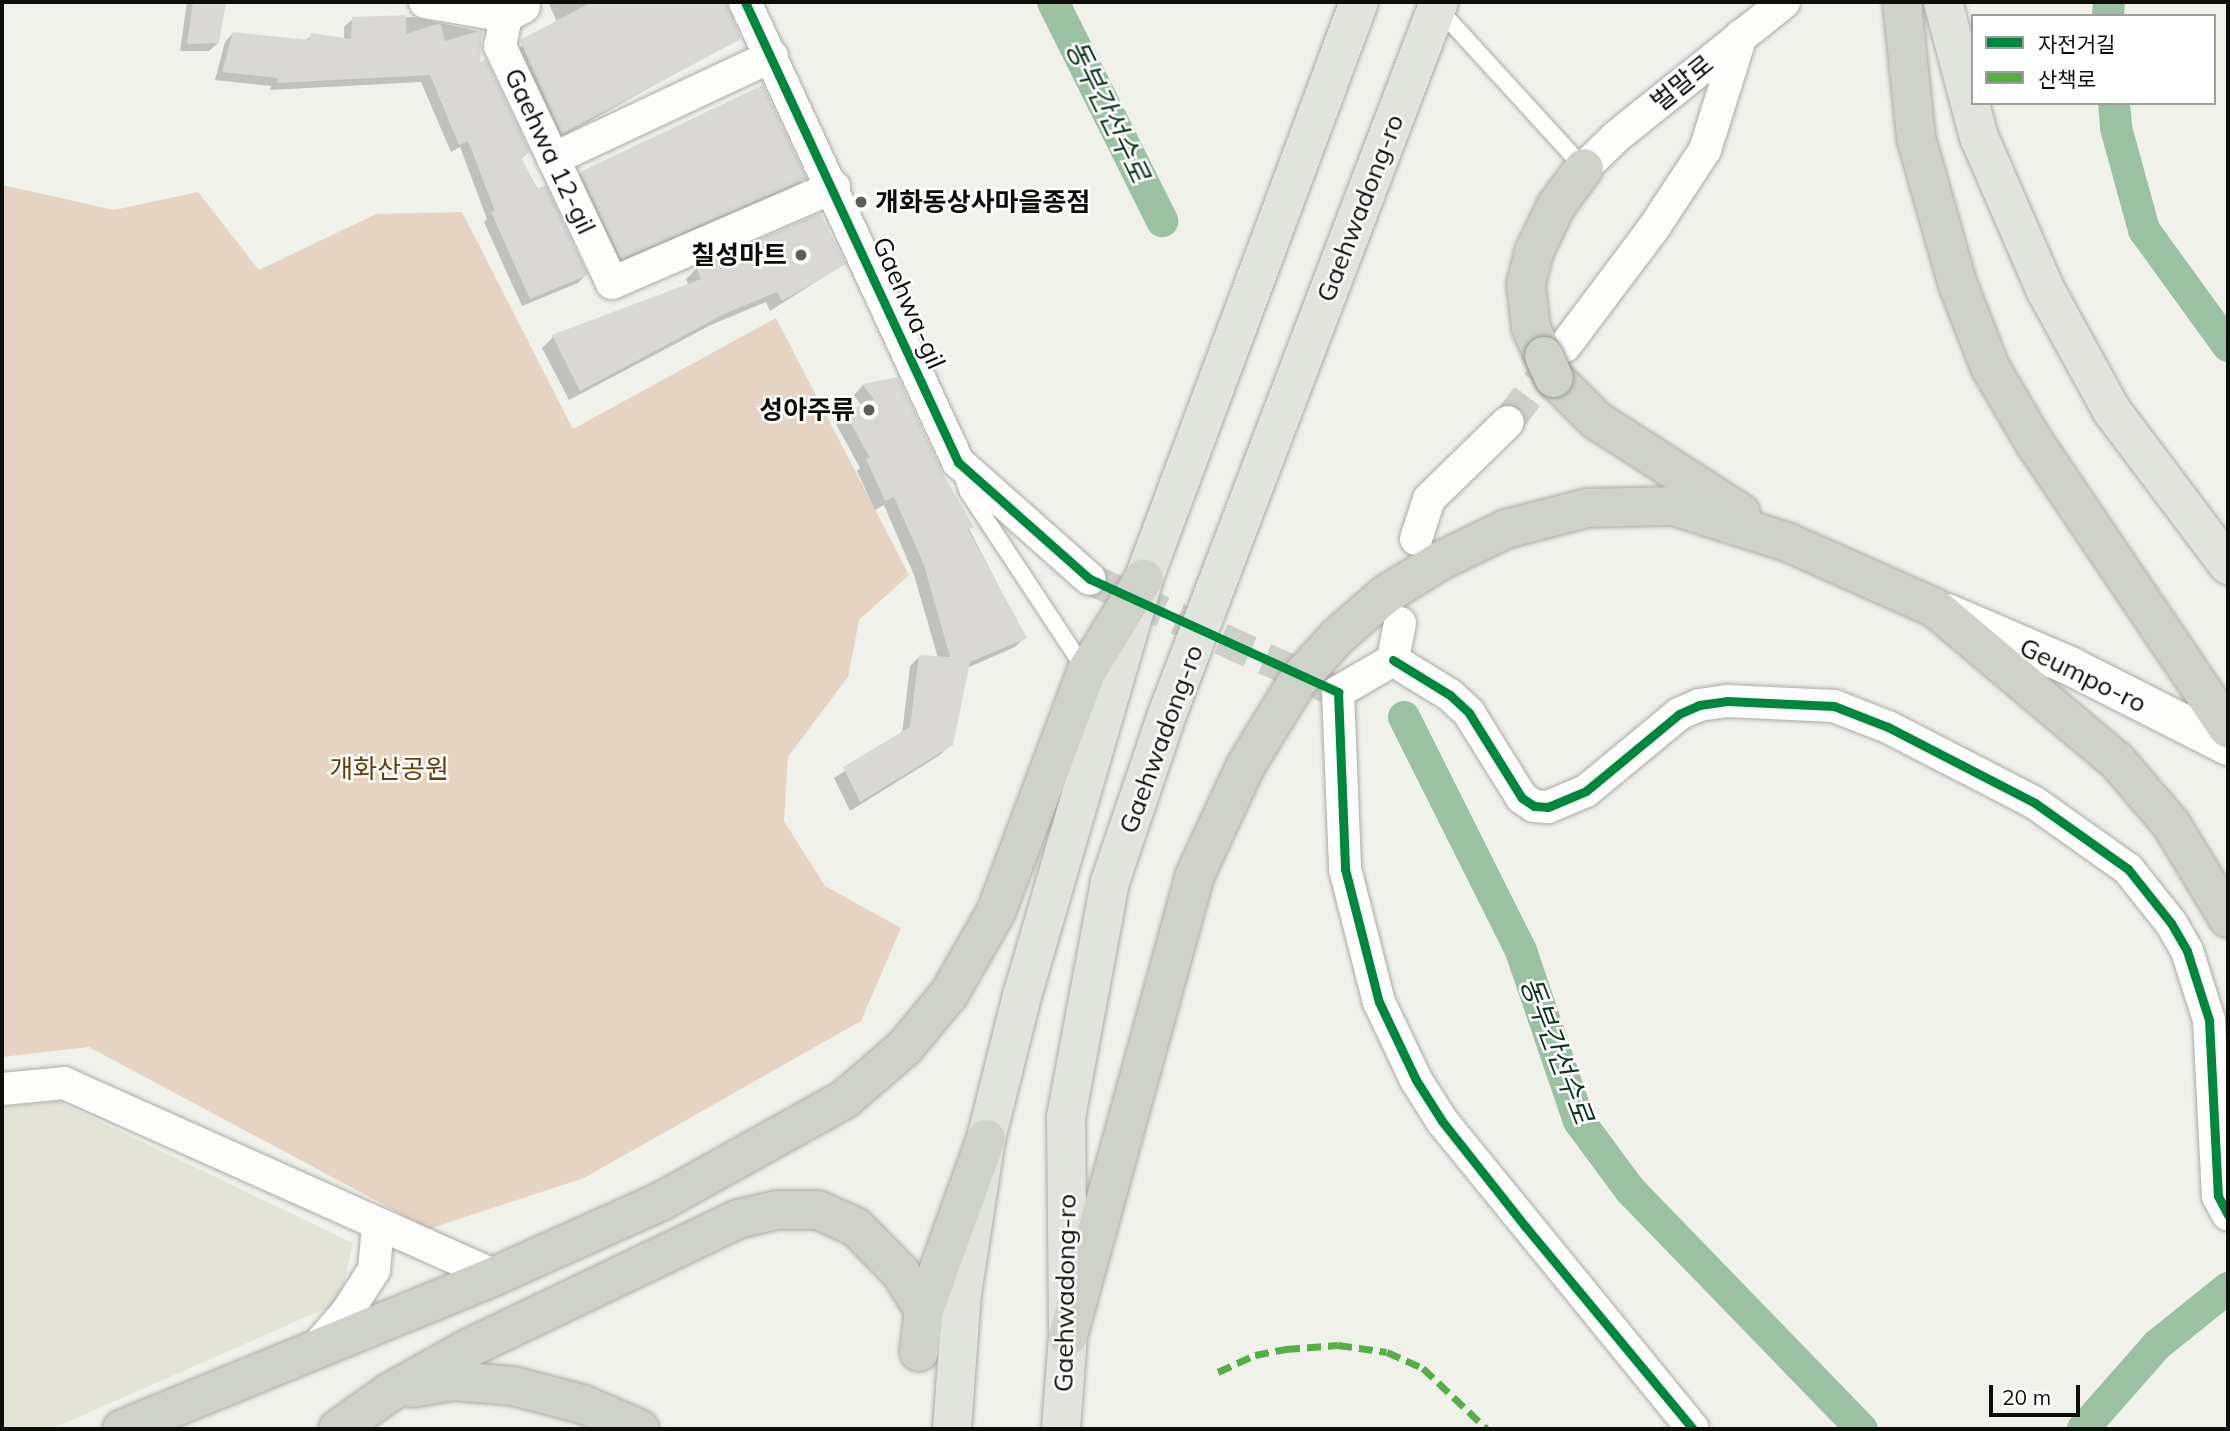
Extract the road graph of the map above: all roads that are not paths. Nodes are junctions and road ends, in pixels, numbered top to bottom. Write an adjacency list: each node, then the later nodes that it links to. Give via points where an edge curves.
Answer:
1 (425, 2): 9 (street)
2 (535, 2): 9 (street)
3 (745, 2): 11 (street, Gaehwa-gil)
4 (1359, 2): 21 (main road)
5 (1784, 2): 10 (street, 벌말로)
6 (1902, 2): 27 (highway, via 1916,138 1958,285 1990,367 2034,442)
7 (1943, 2): 20 (main road, via 1979,137 2046,290 2112,411)
8 (1438, 4): 13 (lane); 37 (main road, Gaehwadong-ro, via 1168,712 1110,882 1066,1117)
9 (513, 9): 12 (street, Gaehwa 12-gil, via 500,46)
10 (1741, 36): 13 (street, 벌말로); 15 (street, via 1705,150 1655,226)
11 (772, 56): 12 (street); 14 (street, Gaehwa-gil)
12 (553, 159): 14 (street, Gaehwa 12-gil, via 612,284)
13 (1584, 168): 15 (highway, via 1556,206 1534,252 1526,284 1531,328)
14 (834, 187): 17 (street, Gaehwa-gil)
15 (1554, 360): 19 (highway, via 1596,420)
16 (1508, 422): 18 (street, via 1429,499)
17 (958, 462): 22 (street, Gaehwa-gil); 26 (lane, via 968,492)
18 (1416, 540)
19 (1787, 542): 23 (highway); 37 (highway, via 1673,506 1587,508 1506,529 1440,561 1385,595 1338,635 1299,679 1253,754 1194,877)
20 (2228, 565)
21 (1144, 578): 26 (highway); 31 (main road, via 1022,996)
22 (1090, 579)
23 (1935, 608): 28 (main road, Geumpo-ro, via 2070,666); 29 (highway, via 2117,761 2171,824)
24 (1400, 623): 25 (street)
25 (1393, 660): 32 (street, via 1450,695 1469,713 1522,799 1534,806 1548,807 1586,791 1679,714 1727,701 1834,706 1976,769 2047,811 2128,869 2187,951 2209,1020 2218,1196); 47 (street, via 1338,692 1345,869 1379,1002 1416,1080 1442,1121)
26 (1086, 672): 34 (highway, via 996,912 948,994 905,1047 845,1099 671,1196)
27 (2228, 729)
28 (2228, 746)
29 (2228, 918)
30 (2, 1089): 33 (street, via 64,1083)
31 (986, 1139): 35 (highway); 45 (main road, via 962,1294)
32 (2228, 1215)
33 (378, 1227): 34 (street); 38 (street, via 374,1270 347,1312)
34 (495, 1276): 36 (highway)
35 (924, 1310): 39 (highway); 40 (highway, via 900,1272 856,1227 818,1210 776,1210 738,1219 467,1349)
36 (385, 1322): 38 (highway); 42 (highway, via 283,1385)
37 (1068, 1336): 46 (main road, Gaehwadong-ro)
38 (313, 1351): 41 (highway)
39 (919, 1352)
40 (390, 1392): 43 (highway); 44 (highway, via 453,1381 513,1386 582,1404)
41 (122, 1429)
42 (192, 1429)
43 (338, 1429)
44 (640, 1429)
45 (952, 1429)
46 (1061, 1429)
47 (1693, 1429)

